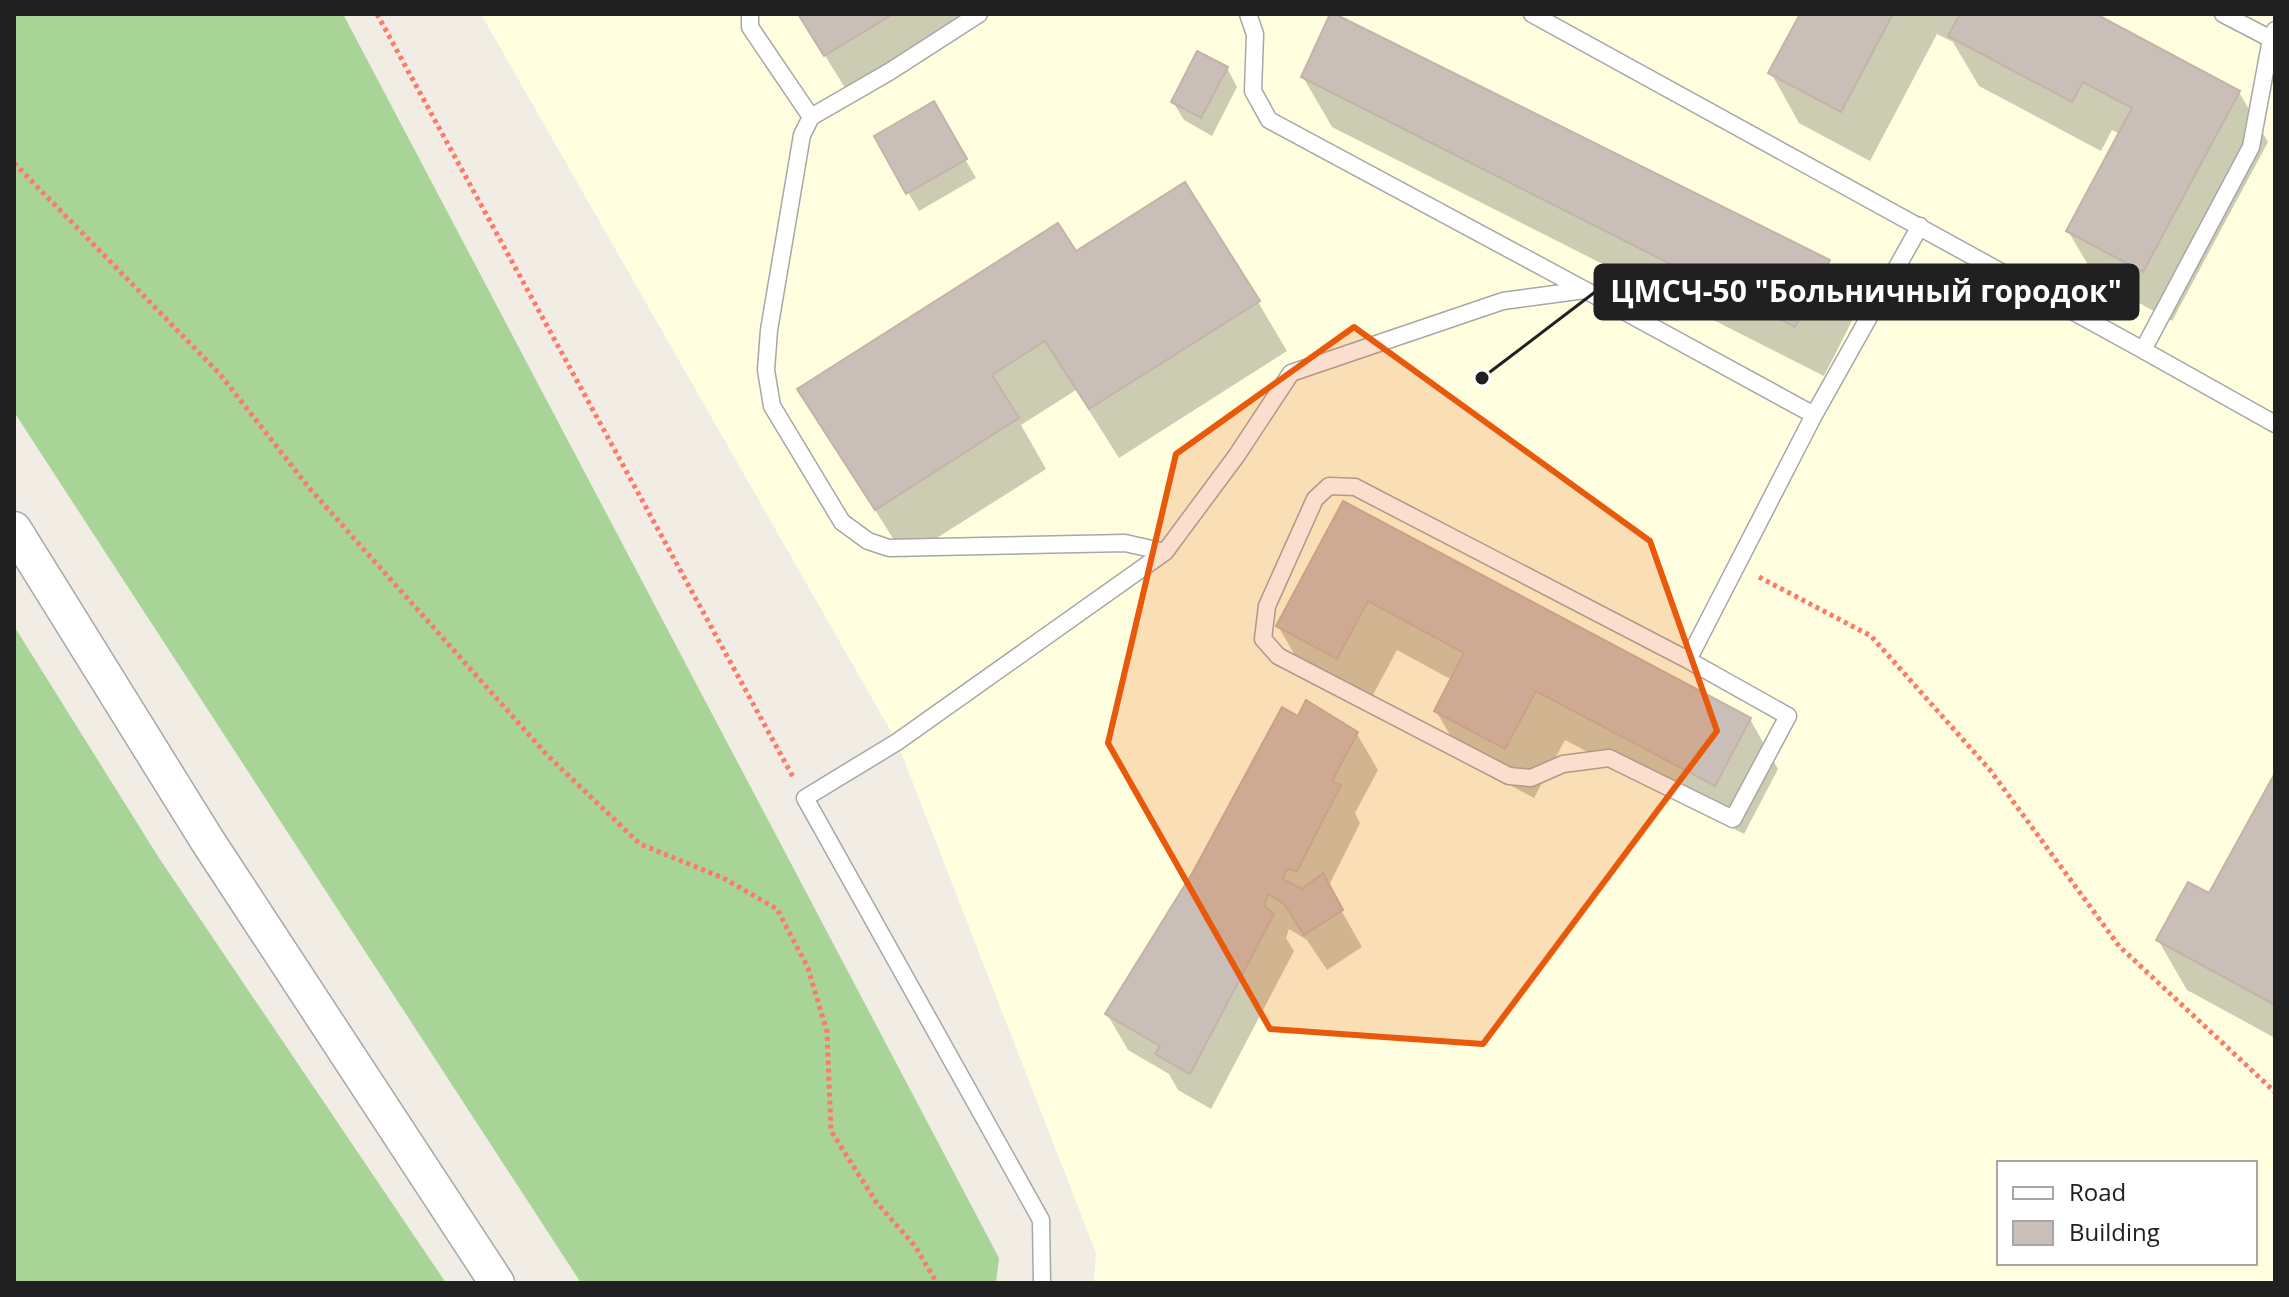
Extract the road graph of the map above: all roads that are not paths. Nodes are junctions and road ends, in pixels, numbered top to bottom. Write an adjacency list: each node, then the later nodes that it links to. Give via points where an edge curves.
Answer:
1 (750, 14): 7 (lane, via 750,27)
2 (979, 14): 7 (lane)
3 (1248, 14): 9 (lane, via 1255,34 1253,91 1269,120)
4 (1532, 14): 8 (lane)
5 (2223, 14): 6 (lane)
6 (2273, 34): 10 (lane, via 2251,147)
7 (811, 117): 14 (lane, via 802,135 766,370 772,406 842,522 868,541 889,548 1125,543)
8 (1920, 226): 10 (lane); 11 (lane)
9 (1585, 290): 11 (lane); 14 (lane, via 1503,301 1291,373)
10 (2143, 350): 12 (lane)
11 (1814, 415): 15 (lane)
12 (2275, 424)
13 (14, 529): 16 (street, via 207,840)
14 (1165, 552): 17 (lane, via 897,742 805,798 1041,1220)
15 (1688, 660): 15 (lane, via 1788,716 1733,819 1609,758 1563,764 1531,778 1509,776 1278,656 1263,639 1264,622 1315,499 1329,486 1355,487)
16 (497, 1283)
17 (1042, 1283)

